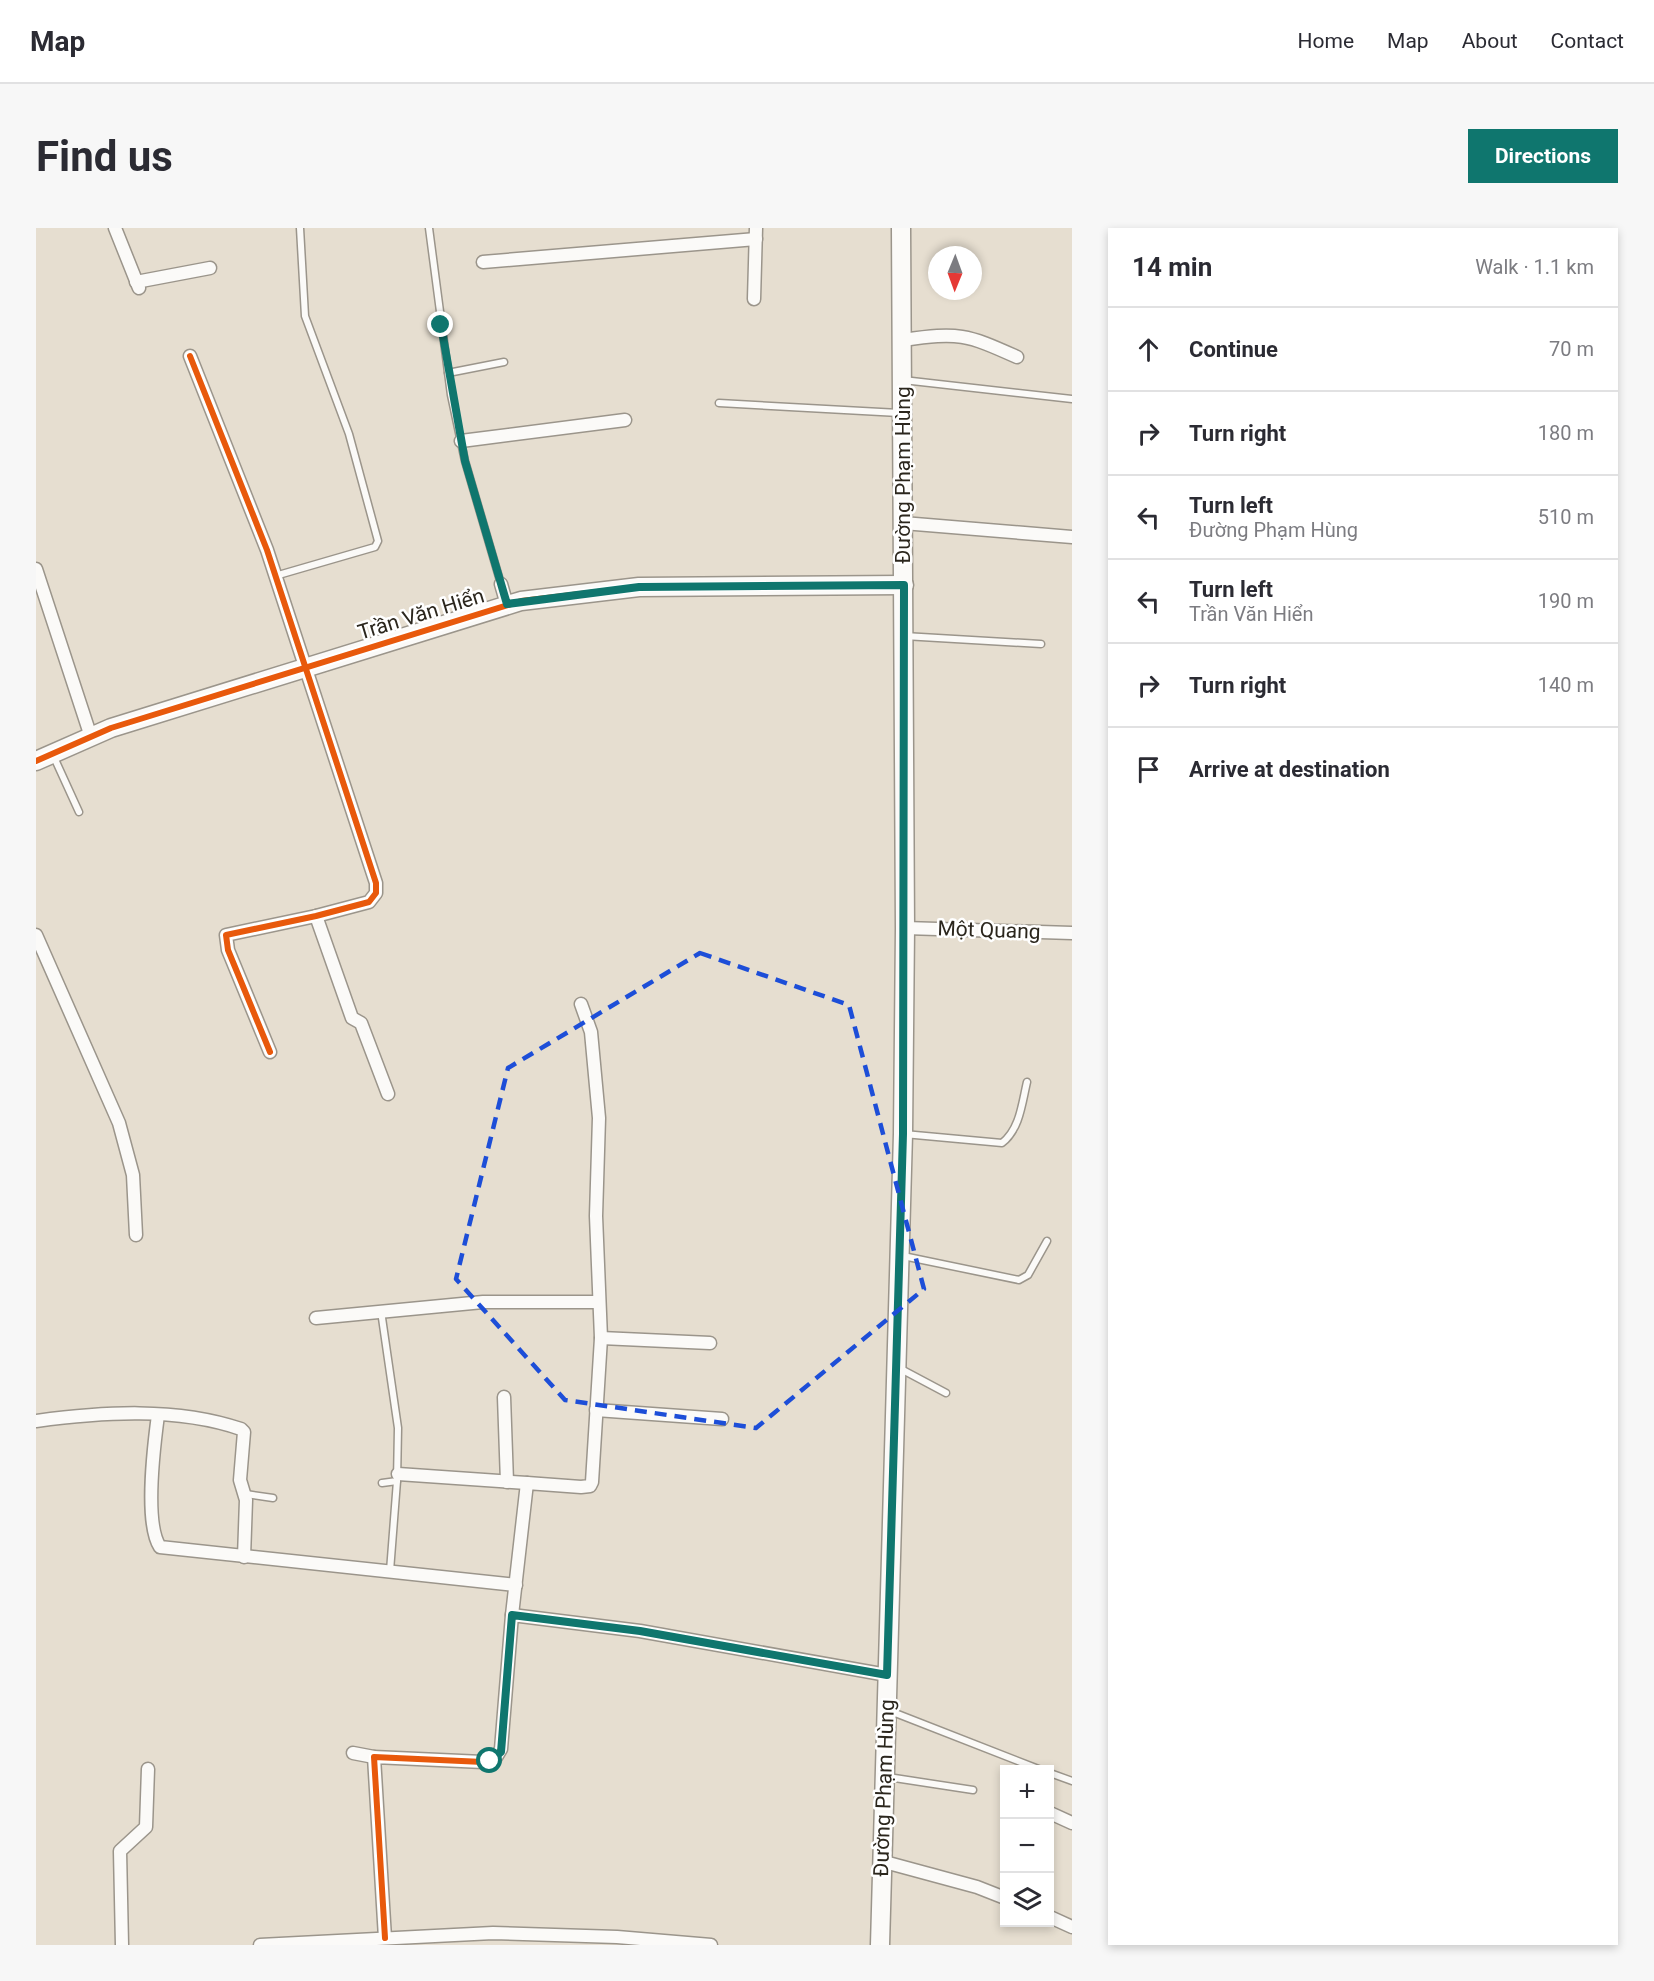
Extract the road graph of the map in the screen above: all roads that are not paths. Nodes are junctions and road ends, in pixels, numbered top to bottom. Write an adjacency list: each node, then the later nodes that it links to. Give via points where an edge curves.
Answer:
1 (115, 228): 7 (street, via 138,286)
2 (300, 228): 23 (lane, via 305,316 349,434 378,541 375,547)
3 (429, 228): 13 (lane)
4 (901, 228): 9 (main road, Đường Phạm Hùng)
5 (756, 234): 6 (street); 8 (street)
6 (483, 261)
7 (210, 268)
8 (754, 299)
9 (903, 340): 11 (street, via 964,335); 14 (main road, Đường Phạm Hùng)
10 (190, 356): 23 (street)
11 (1017, 357)
12 (504, 362): 13 (lane)
13 (448, 373): 19 (lane)
14 (903, 380): 15 (lane); 17 (main road, Đường Phạm Hùng)
15 (1072, 399)
16 (718, 403): 17 (lane)
17 (903, 413): 20 (main road, Đường Phạm Hùng)
18 (625, 420): 19 (street)
19 (461, 441): 25 (lane)
20 (903, 523): 21 (street); 24 (main road, Đường Phạm Hùng)
21 (1072, 537)
22 (36, 569): 29 (street)
23 (275, 576): 28 (street)
24 (904, 585): 25 (main road, Trần Văn Hiển, via 757,584); 26 (main road, Đường Phạm Hùng)
25 (504, 594): 28 (main road, Trần Văn Hiển)
26 (903, 636): 27 (lane); 33 (main road, Đường Phạm Hùng)
27 (1041, 644)
28 (302, 659): 29 (main road, Trần Văn Hiển); 32 (street, via 376,883 376,893 369,902)
29 (91, 737): 30 (main road, Trần Văn Hiển)
30 (44, 758): 31 (lane)
31 (79, 812)
32 (316, 916): 37 (street, via 229,933 225,938); 39 (street, via 351,1015 361,1023)
33 (905, 928): 34 (street, Một Quang); 40 (main road, Đường Phạm Hùng)
34 (1072, 933)
35 (36, 935): 41 (street, via 119,1123 133,1175)
36 (581, 1004): 44 (street, via 591,1032 598,1097)
37 (270, 1052)
38 (1027, 1082): 40 (lane, via 1016,1124 1011,1136 1002,1143)
39 (388, 1094)
40 (903, 1134): 43 (main road, Đường Phạm Hùng)
41 (136, 1235)
42 (1047, 1241): 43 (lane, via 1028,1275 1019,1280)
43 (900, 1255): 49 (main road, Đường Phạm Hùng)
44 (599, 1302): 45 (street, via 483,1302); 47 (street)
45 (381, 1310): 46 (street); 56 (lane, via 398,1428)
46 (316, 1318)
47 (601, 1338): 48 (street); 52 (street)
48 (710, 1343)
49 (896, 1366): 50 (lane); 66 (main road, Đường Phạm Hùng)
50 (946, 1393)
51 (504, 1398): 57 (street)
52 (596, 1410): 54 (street); 58 (street, via 590,1486)
53 (158, 1415): 55 (street, via 116,1412); 60 (street, via 241,1429 244,1432 240,1480); 62 (street, via 152,1465 158,1544 167,1549)
54 (722, 1419)
55 (36, 1421)
56 (397, 1478): 57 (street); 59 (lane); 63 (lane)
57 (507, 1482): 58 (street)
58 (527, 1483): 64 (street)
59 (382, 1484)
60 (246, 1494): 61 (lane); 62 (street)
61 (273, 1498)
62 (244, 1557): 63 (street)
63 (390, 1571): 64 (street)
64 (516, 1585): 65 (street)
65 (512, 1615): 66 (street, via 651,1633); 69 (street, via 499,1756 483,1762)
66 (887, 1675): 67 (main road, Đường Phạm Hùng)
67 (885, 1709): 70 (lane); 73 (main road, Đường Phạm Hùng)
68 (353, 1753): 69 (street)
69 (374, 1757): 82 (street)
70 (1028, 1765)
71 (148, 1769): 85 (street, via 146,1827 120,1851)
72 (1054, 1775): 74 (lane)
73 (884, 1776): 75 (lane); 78 (main road, Đường Phạm Hùng)
74 (1072, 1782)
75 (974, 1790)
76 (1054, 1815): 77 (street)
77 (1072, 1823)
78 (881, 1861): 79 (street); 88 (main road, Đường Phạm Hùng)
79 (1000, 1896)
80 (1054, 1919): 81 (street)
81 (1072, 1927)
82 (385, 1938): 83 (street); 84 (street)
83 (492, 1939): 87 (street, via 617,1937)
84 (329, 1943): 86 (street)
85 (122, 1945)
86 (260, 1945)
87 (711, 1945)
88 (880, 1945)

